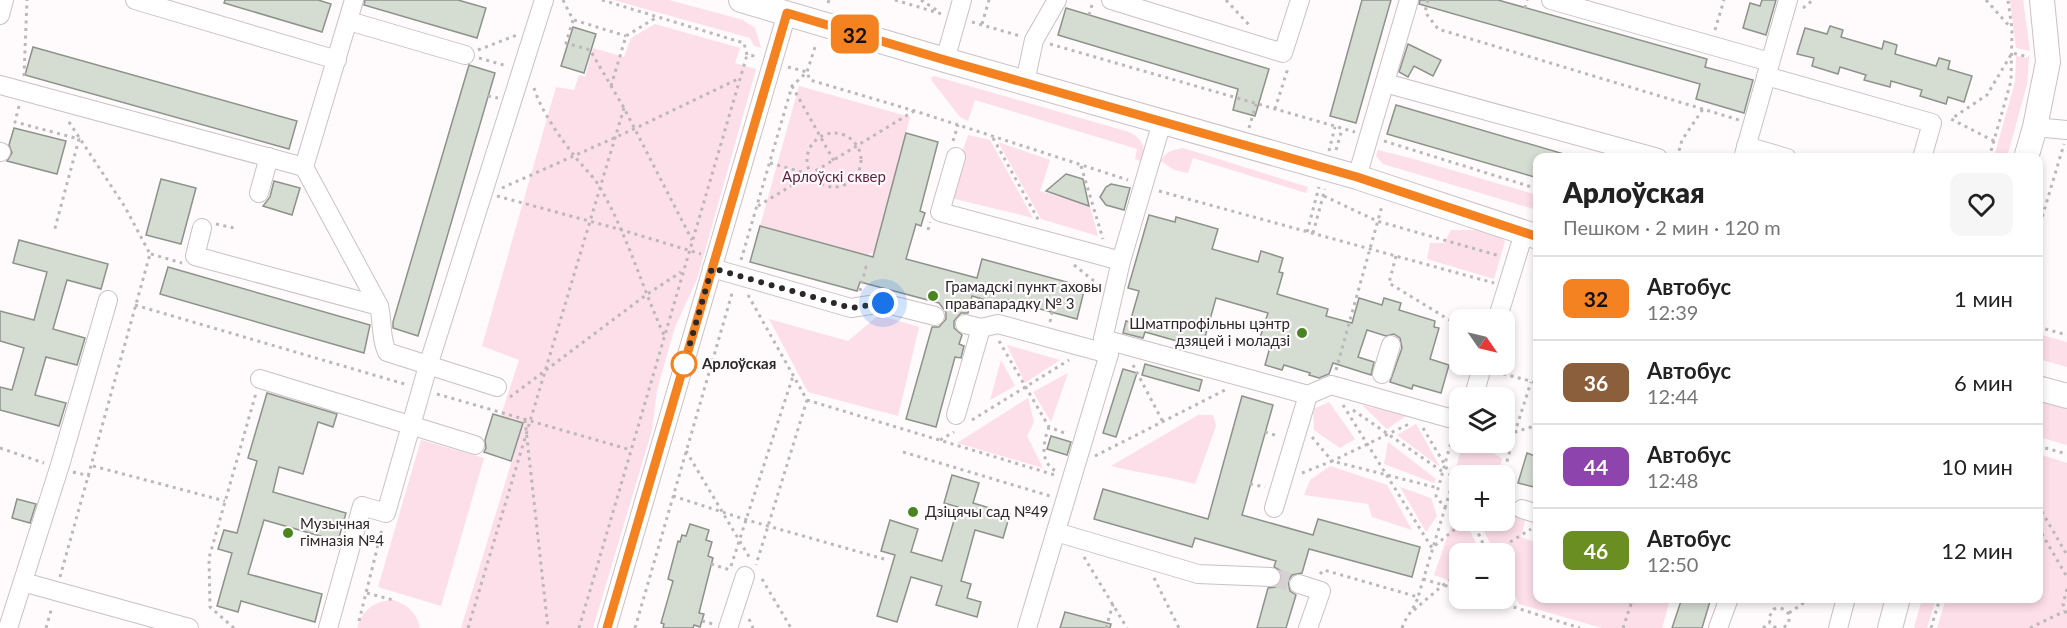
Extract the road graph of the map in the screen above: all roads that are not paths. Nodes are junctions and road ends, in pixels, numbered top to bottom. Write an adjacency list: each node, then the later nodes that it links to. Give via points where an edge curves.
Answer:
1 (4, 0): 15 (street)
2 (135, 0): 18 (street)
3 (354, 0): 16 (street)
4 (544, 0): 46 (street, via 486,195)
5 (741, 0): 14 (main road)
6 (962, 0): 19 (street, via 949,16)
7 (1057, 0): 21 (street, via 1034,40)
8 (1111, 0): 9 (street, via 1283,53)
9 (1300, 0)
10 (1410, 0): 22 (street)
11 (1551, 0): 20 (street, via 1710,45)
12 (1788, 0): 20 (street)
13 (2042, 0): 25 (main road, via 2048,62)
14 (787, 13): 19 (main road); 39 (street)
15 (0, 15)
16 (348, 21): 17 (street); 18 (street)
17 (465, 55)
18 (337, 60): 33 (street)
19 (945, 60): 21 (main road)
20 (1768, 69): 27 (street); 29 (street, via 1932,123)
21 (1025, 82): 24 (main road)
22 (1385, 83): 28 (street); 34 (street)
23 (0, 85): 31 (street)
24 (1162, 122): 34 (main road); 38 (street, via 1145,185)
25 (2035, 127): 26 (street); 30 (main road)
26 (2067, 130)
27 (1744, 152)
28 (1640, 153)
29 (1923, 153)
30 (2027, 153)
31 (269, 157): 33 (street); 35 (street)
32 (956, 157): 38 (street, via 940,212)
33 (304, 166): 41 (street)
34 (1357, 177): 37 (main road)
35 (259, 193)
36 (202, 228): 41 (street, via 195,256)
37 (1531, 235): 42 (street, via 1515,260)
38 (1115, 260): 45 (street)
39 (712, 268): 43 (street, via 851,308 883,303); 70 (street)
40 (108, 300): 61 (street)
41 (380, 306): 46 (street, via 381,339 387,352)
42 (1500, 309)
43 (935, 316)
44 (1391, 345): 48 (street)
45 (1100, 347): 50 (street); 54 (street, via 998,324 979,326); 58 (street, via 1068,477)
46 (428, 366): 51 (street); 55 (street)
47 (260, 379): 55 (street)
48 (1379, 383): 50 (street, via 1331,385); 53 (street)
49 (2043, 389): 52 (main road)
50 (1308, 395): 57 (street)
51 (503, 396)
52 (2067, 396)
53 (1449, 414)
54 (962, 422)
55 (410, 426): 56 (street); 69 (street, via 386,513 362,506)
56 (474, 445)
57 (1275, 508)
58 (1062, 534): 60 (street, via 1198,574); 71 (street)
59 (741, 574): 66 (street)
60 (1271, 577)
61 (23, 582): 67 (street); 68 (street)
62 (1303, 585): 72 (street, via 1321,591)
63 (1727, 603): 73 (street)
64 (1845, 603): 74 (street)
65 (1897, 603): 75 (main road)
66 (717, 627)
67 (8, 628)
68 (189, 628)
69 (328, 628)
70 (607, 628)
71 (1027, 628)
72 (1308, 628)
73 (1718, 628)
74 (1838, 628)
75 (1890, 628)

